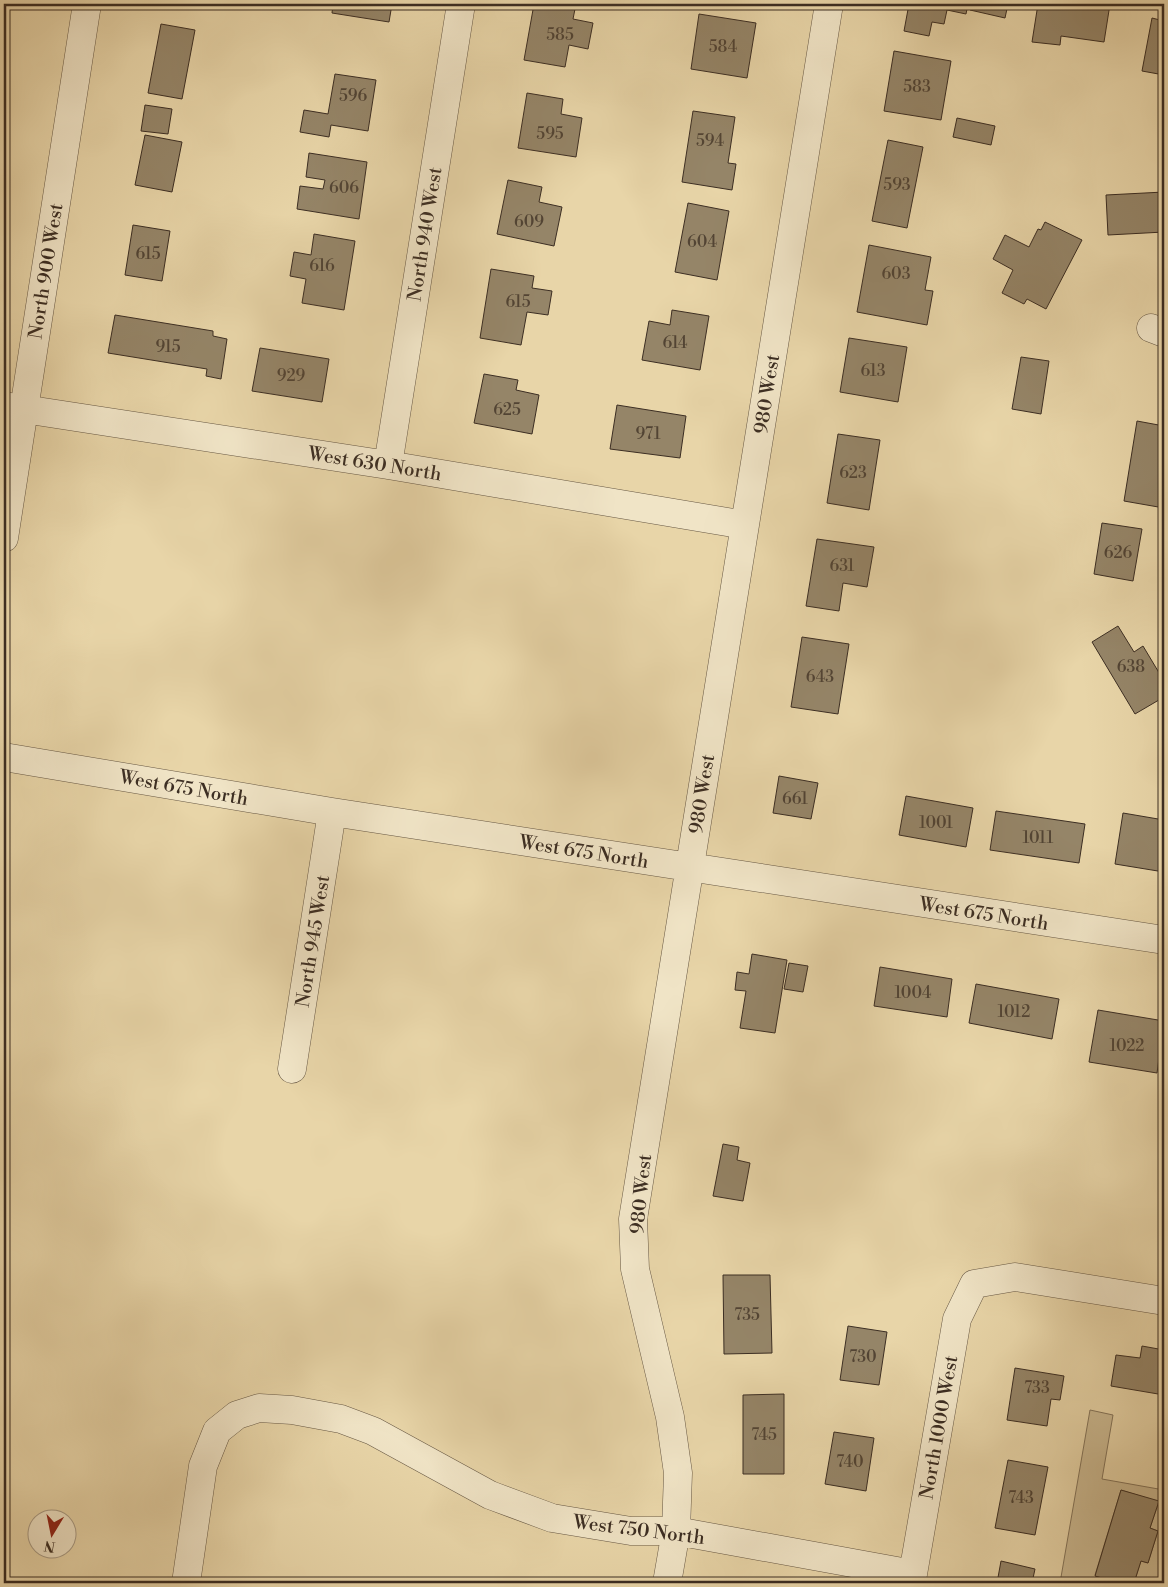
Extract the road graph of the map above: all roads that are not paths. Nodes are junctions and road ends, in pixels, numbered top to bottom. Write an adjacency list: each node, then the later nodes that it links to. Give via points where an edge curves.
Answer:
1 (87, 4): 4 (street, North 900 West)
2 (461, 4): 5 (street, North 940 West)
3 (829, 4): 6 (street, 980 West)
4 (13, 408): 5 (street, West 630 North); 7 (street, North 900 West)
5 (388, 465): 6 (street, West 630 North)
6 (745, 525): 10 (street, 980 West)
7 (4, 538)
8 (4, 757): 9 (street, West 675 North)
9 (332, 812): 10 (street, West 675 North); 12 (street, North 945 West)
10 (689, 868): 11 (street, West 675 North); 14 (street, 980 West, via 634,1219 635,1269 670,1417 678,1472)
11 (1164, 940)
12 (292, 1069)
13 (1164, 1301): 15 (street, North 1000 West, via 1015,1277 974,1284 957,1319)
14 (676, 1531): 15 (street, West 750 North); 16 (street, West 750 North, via 631,1531 552,1518 490,1495 373,1430 292,1410 259,1408 237,1416 217,1432 202,1466); 17 (street, 980 West)
15 (912, 1574)
16 (186, 1583)
17 (667, 1583)

